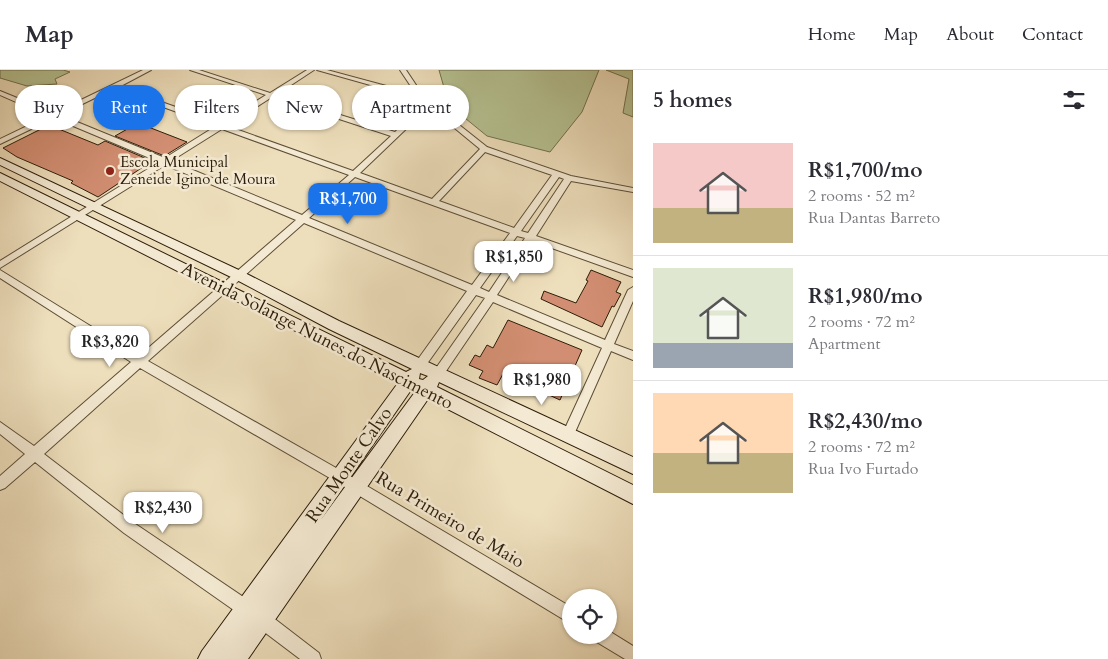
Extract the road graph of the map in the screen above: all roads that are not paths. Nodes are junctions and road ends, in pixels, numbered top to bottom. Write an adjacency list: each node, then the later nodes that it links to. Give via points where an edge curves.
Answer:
1 (148, 70): 6 (street)
2 (193, 70): 10 (street)
3 (311, 70): 7 (street)
4 (320, 70): 8 (street)
5 (403, 70): 9 (street)
6 (117, 85)
7 (287, 85)
8 (375, 85)
9 (413, 85)
10 (268, 92)
11 (0, 93): 12 (street)
12 (15, 100)
13 (342, 117): 20 (street)
14 (83, 128): 24 (street)
15 (24, 130): 21 (street)
16 (216, 130): 24 (street)
17 (233, 130): 25 (street)
18 (401, 130): 20 (street)
19 (461, 130): 22 (street)
20 (396, 135): 25 (street)
21 (0, 142)
22 (484, 149): 26 (street); 30 (street)
23 (0, 161): 31 (main road, Avenida Solange Nunes do Nascimento)
24 (165, 162): 31 (street); 33 (street)
25 (354, 174): 30 (street); 33 (street)
26 (557, 174): 28 (street); 34 (street, Rua Monte Calvo)
27 (0, 176): 32 (main road, Avenida Solange Nunes do Nascimento)
28 (569, 178): 29 (street); 35 (street, Rua Monte Calvo)
29 (633, 190)
30 (432, 203): 34 (street)
31 (96, 206): 32 (street); 38 (main road, Avenida Solange Nunes do Nascimento)
32 (79, 217): 36 (street); 40 (main road, Avenida Solange Nunes do Nascimento)
33 (301, 218): 38 (street); 42 (street)
34 (515, 233): 35 (street); 42 (street, Rua Monte Calvo)
35 (528, 237): 39 (street); 43 (street, Rua Monte Calvo)
36 (0, 265)
37 (0, 273): 46 (street, Rua Primeiro de Maio)
38 (238, 274): 40 (street); 47 (main road, Avenida Solange Nunes do Nascimento, via 334,325)
39 (633, 274)
40 (223, 288): 46 (street); 49 (main road, Avenida Solange Nunes do Nascimento)
41 (633, 290): 44 (street)
42 (474, 291): 43 (street); 47 (street, Rua Monte Calvo)
43 (490, 297): 44 (street); 48 (street, Rua Monte Calvo)
44 (609, 346): 45 (street); 51 (street)
45 (633, 356)
46 (138, 361): 52 (street); 54 (street, Rua Primeiro de Maio)
47 (420, 365): 48 (main road, Avenida Solange Nunes do Nascimento); 49 (main road, Rua Monte Calvo)
48 (438, 374): 49 (main road, Rua Monte Calvo); 51 (main road, Avenida Solange Nunes do Nascimento)
49 (416, 386): 54 (main road, Rua Monte Calvo); 56 (main road, Avenida Solange Nunes do Nascimento)
50 (0, 427): 52 (street)
51 (568, 435): 53 (main road, Avenida Solange Nunes do Nascimento)
52 (35, 453): 55 (street); 58 (street, via 129,528)
53 (633, 466)
54 (348, 482): 57 (street, Rua Primeiro de Maio); 58 (main road, Rua Monte Calvo)
55 (0, 484)
56 (633, 496)
57 (562, 611)
58 (254, 615): 61 (main road, Rua Monte Calvo); 62 (main road, Rua Monte Calvo); 63 (street)
59 (615, 644): 60 (street)
60 (633, 655)
61 (210, 659)
62 (234, 659)
63 (314, 659)

